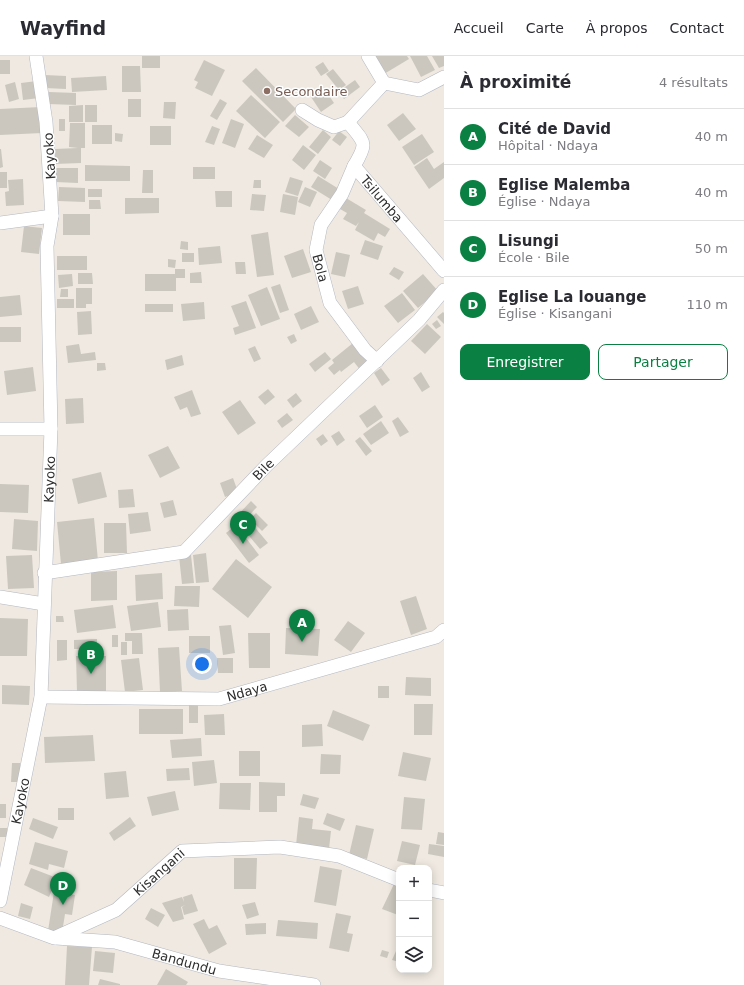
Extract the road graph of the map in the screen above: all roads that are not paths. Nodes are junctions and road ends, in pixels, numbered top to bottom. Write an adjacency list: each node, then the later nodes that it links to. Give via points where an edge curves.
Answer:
1 (36, 56): 8 (street, Kayoko, via 46,122)
2 (368, 56): 4 (street)
3 (444, 77): 4 (street, via 419,90)
4 (384, 83): 6 (street)
5 (302, 110): 6 (street, via 334,127)
6 (348, 122): 7 (street, Tsilumba, via 364,142 364,149)
7 (354, 166): 10 (street, Tsilumba); 12 (street, Bola, via 342,194 322,225 316,250 330,302 365,350)
8 (52, 216): 9 (street); 14 (street, Kayoko, via 47,246)
9 (0, 223)
10 (444, 271)
11 (444, 290): 12 (street, Bile, via 419,320)
12 (378, 361): 15 (street, Bile, via 266,466 184,552)
13 (0, 429): 14 (street)
14 (51, 429): 15 (street, Kayoko)
15 (44, 573): 17 (street, Kayoko)
16 (0, 597): 17 (street)
17 (44, 604): 19 (street, Kayoko)
18 (444, 630): 19 (street, Ndaya, via 436,637 219,699)
19 (41, 697): 23 (street, Kayoko)
20 (396, 879): 25 (street, Kisangani, via 339,856 280,847 182,850 116,910)
21 (432, 891): 22 (street)
22 (444, 893)
23 (0, 901)
24 (0, 918): 25 (street)
25 (54, 938): 26 (street, Bandundu, via 115,942 218,971)
26 (314, 985)

